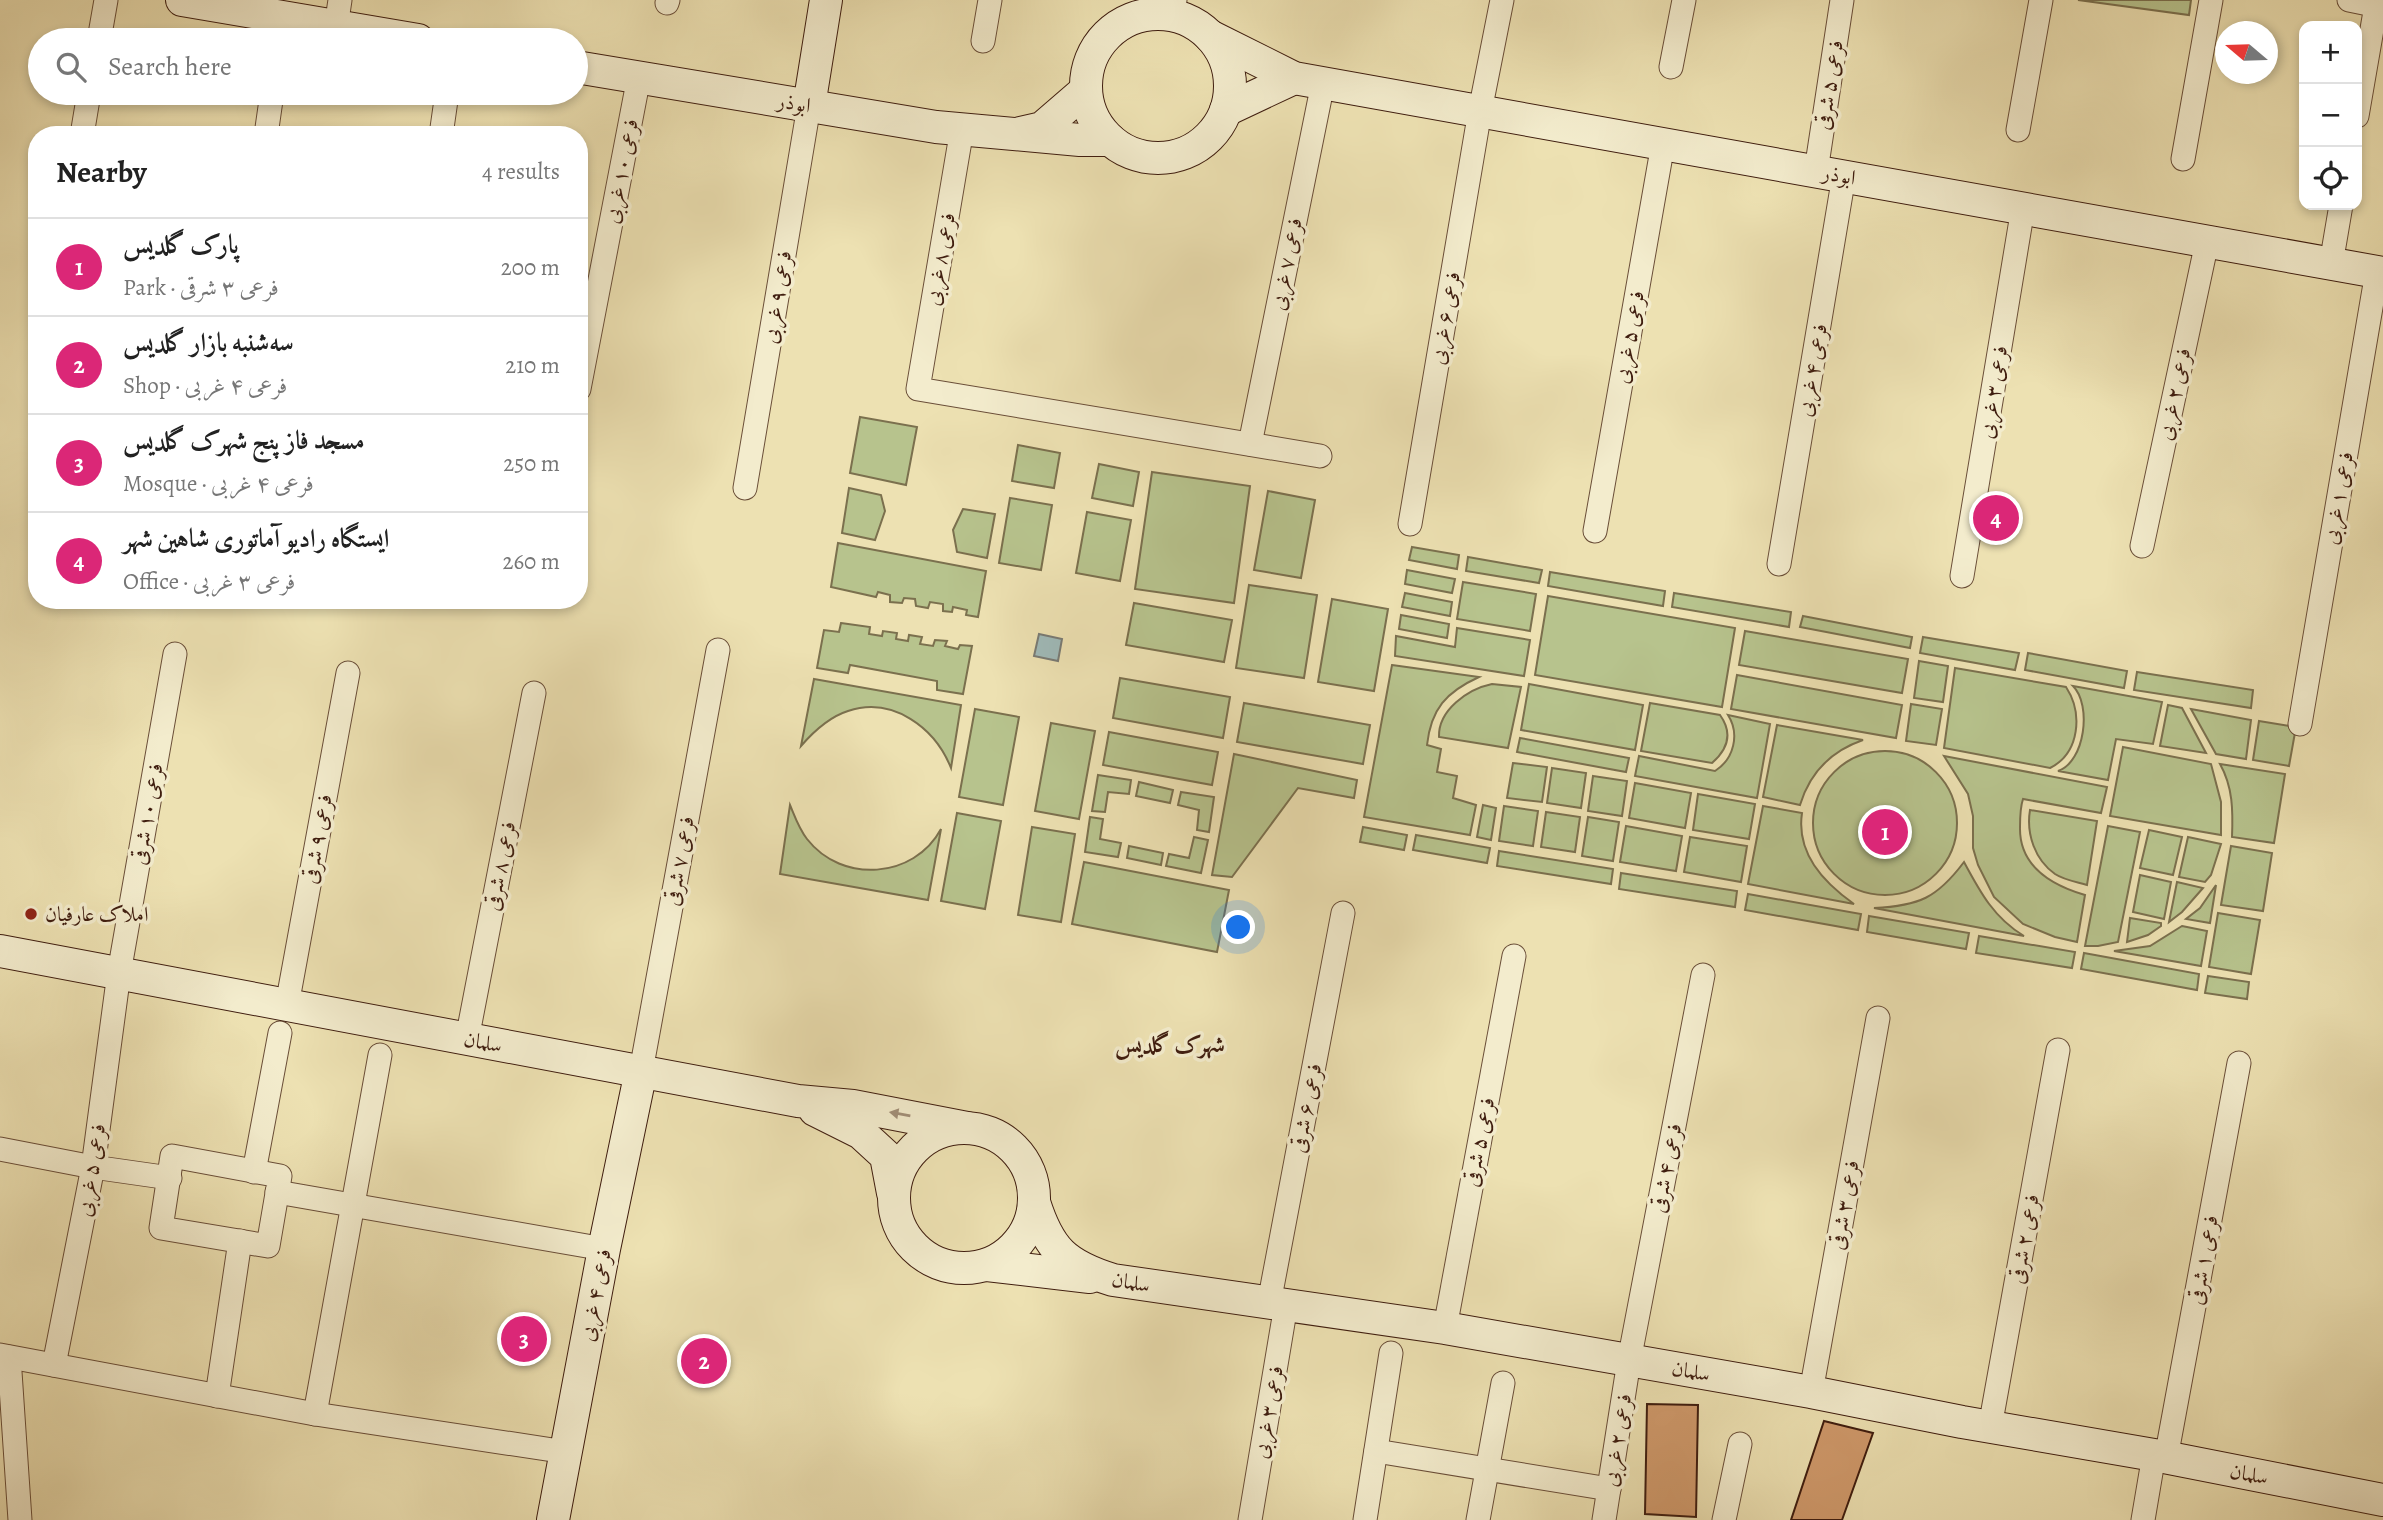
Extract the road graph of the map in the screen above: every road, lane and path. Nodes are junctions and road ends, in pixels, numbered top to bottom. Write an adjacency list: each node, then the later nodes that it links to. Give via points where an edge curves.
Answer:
1 (106, 0): 14 (street)
2 (182, 0): 15 (street)
3 (826, 0): 29 (street)
4 (990, 0): 19 (street)
5 (1502, 0): 31 (street)
6 (1684, 0): 20 (street)
7 (1842, 0): 41 (street, فرعی ۵ شرقی)
8 (2041, 0): 36 (street)
9 (2211, 0): 40 (street)
10 (2349, 0): 11 (street)
11 (2379, 4): 25 (street)
12 (1173, 7): 18 (street); 24 (street, via 1129,20 1111,31 1088,68)
13 (338, 13): 16 (street); 17 (street)
14 (101, 28)
15 (279, 28)
16 (286, 28)
17 (382, 28)
18 (1210, 36): 23 (street, ابوذر); 30 (street, via 1228,71)
19 (983, 41)
20 (1671, 67)
21 (588, 69): 22 (street, ابوذر)
22 (639, 77): 29 (street, ابوذر); 47 (street, فرعی ۱۰ غربی)
23 (1309, 81): 30 (street); 31 (street, ابوذر); 48 (street, فرعی ۷ غربی)
24 (1086, 90): 37 (street, via 1042,128); 38 (street, via 1090,109)
25 (2362, 91)
26 (87, 105): 32 (street)
27 (270, 105): 33 (street)
28 (445, 105): 34 (street)
29 (809, 106): 35 (street, ابوذر); 50 (street, فرعی ۹ غربی)
30 (1226, 110): 38 (street, via 1197,146 1176,156 1153,158 1130,152)
31 (1479, 111): 39 (street, ابوذر); 51 (street, فرعی ۶ غربی)
32 (84, 126)
33 (267, 126)
34 (442, 126)
35 (962, 129): 37 (street, ابوذر); 48 (street, فرعی ۸ غربی, via 918,388)
36 (2018, 130)
37 (1012, 134): 38 (street, ابوذر)
38 (1111, 140)
39 (1663, 144): 41 (street, ابوذر); 52 (street, فرعی ۵ غربی)
40 (2183, 159)
41 (1830, 174): 42 (street, ابوذر); 54 (street, فرعی ۴ غربی)
42 (2023, 208): 44 (street, ابوذر); 55 (street, فرعی ۳ غربی)
43 (2340, 210): 45 (street)
44 (2207, 242): 45 (street, ابوذر); 53 (street, فرعی ۲ غربی)
45 (2331, 264): 46 (street, ابوذر)
46 (2380, 273): 60 (street, فرعی ۱ غربی)
47 (588, 342)
48 (1250, 444): 49 (street)
49 (1320, 456)
50 (745, 488)
51 (1410, 524)
52 (1595, 531)
53 (2142, 546)
54 (1779, 564)
55 (1962, 576)
56 (718, 650): 72 (street, فرعی ۷ شرقی)
57 (175, 654): 64 (street, فرعی ۱۰ شرقی)
58 (348, 673): 67 (street, فرعی ۹ شرقی)
59 (534, 693): 68 (street, فرعی ۸ شرقی)
60 (2300, 724)
61 (1343, 912): 87 (street, فرعی ۶ شرقی)
62 (0, 951): 64 (street, سلمان)
63 (1514, 956): 88 (street, فرعی ۵ شرقی)
64 (119, 973): 67 (street, سلمان); 76 (street, فرعی ۵ غربی)
65 (1703, 975): 91 (street, فرعی ۴ شرقی)
66 (1878, 1018): 94 (street, فرعی ۳ شرقی)
67 (283, 1019): 68 (street, سلمان); 77 (street, فرعی ۹ شرقی)
68 (467, 1039): 72 (street, سلمان)
69 (2058, 1050): 97 (street, فرعی ۲ شرقی)
70 (380, 1055): 82 (street)
71 (2239, 1063): 101 (street, فرعی ۱ شرقی)
72 (641, 1071): 73 (street, سلمان); 84 (street, فرعی ۴ غربی)
73 (798, 1101): 74 (street, سلمان, one-way to 73, via 853,1106); 80 (street, via 861,1133 886,1156)
74 (967, 1128): 80 (street, via 945,1130 909,1154); 81 (street, via 989,1132 1008,1143 1032,1180)
75 (0, 1149): 76 (street)
76 (93, 1167): 78 (street); 92 (street, فرعی ۵ غربی)
77 (254, 1172): 78 (street, via 172,1156); 79 (street, via 280,1176)
78 (170, 1178): 83 (street, via 161,1228)
79 (277, 1192): 82 (street); 83 (street, via 268,1246)
80 (894, 1195): 85 (street, via 896,1218 906,1239 922,1255 942,1266 965,1269)
81 (1034, 1202): 85 (street, via 1020,1240 1006,1255); 86 (street, سلمان, via 1043,1230 1060,1254 1084,1271)
82 (351, 1204): 84 (street); 96 (street)
83 (240, 1241): 95 (street)
84 (604, 1249): 100 (street, فرعی ۴ غربی)
85 (987, 1265): 86 (street)
86 (1113, 1280): 87 (street, سلمان)
87 (1278, 1304): 88 (street, سلمان); 107 (street, فرعی ۳ غربی)
88 (1445, 1328): 91 (street, سلمان)
89 (1391, 1353): 99 (street)
90 (5, 1356): 92 (street); 105 (street)
91 (1629, 1361): 94 (street, سلمان); 103 (street, فرعی ۲ غربی)
92 (54, 1365): 95 (street)
93 (1503, 1383): 102 (street)
94 (1811, 1392): 97 (street, سلمان)
95 (216, 1396): 96 (street)
96 (315, 1414): 100 (street)
97 (1990, 1427): 101 (street, سلمان)
98 (1740, 1444): 111 (street)
99 (1377, 1451): 102 (street); 108 (street)
100 (566, 1452): 106 (street, فرعی ۴ غربی)
101 (2160, 1456): 104 (street, سلمان); 112 (street)
102 (1486, 1468): 103 (street); 109 (street)
103 (1609, 1489): 110 (street, فرعی ۲ غربی)
104 (2383, 1500)
105 (20, 1520)
106 (554, 1520)
107 (1250, 1520)
108 (1365, 1520)
109 (1478, 1520)
110 (1605, 1520)
111 (1724, 1520)
112 (2143, 1520)

